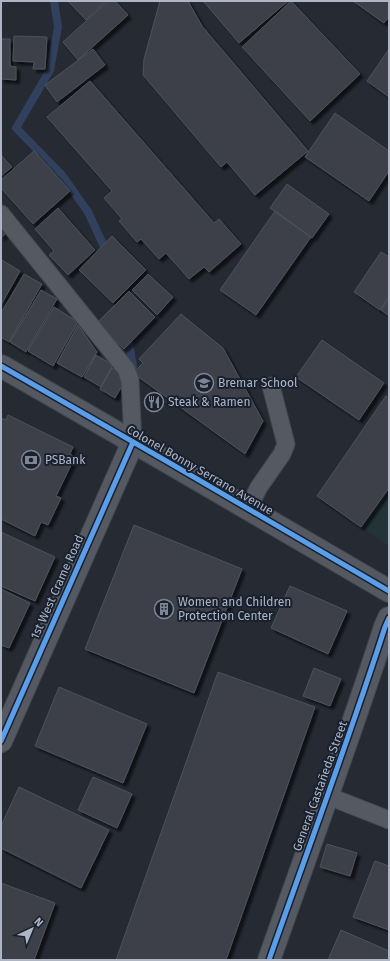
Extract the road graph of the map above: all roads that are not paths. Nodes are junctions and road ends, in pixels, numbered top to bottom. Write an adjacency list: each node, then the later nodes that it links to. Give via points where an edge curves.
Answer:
1 (1, 214): 4 (lane, via 126,369 130,380)
2 (1, 366): 4 (main road, Colonel Bonny Serrano Avenue)
3 (271, 386): 5 (lane, via 286,444)
4 (133, 442): 5 (main road, Colonel Bonny Serrano Avenue); 8 (street, 1st West Crame Road)
5 (248, 509): 6 (main road, Colonel Bonny Serrano Avenue)
6 (389, 591)
7 (389, 618): 9 (street, General Castañeda Street)
8 (1, 741)
9 (328, 796): 10 (lane); 11 (street, General Castañeda Street)
10 (389, 820)
11 (269, 960)

